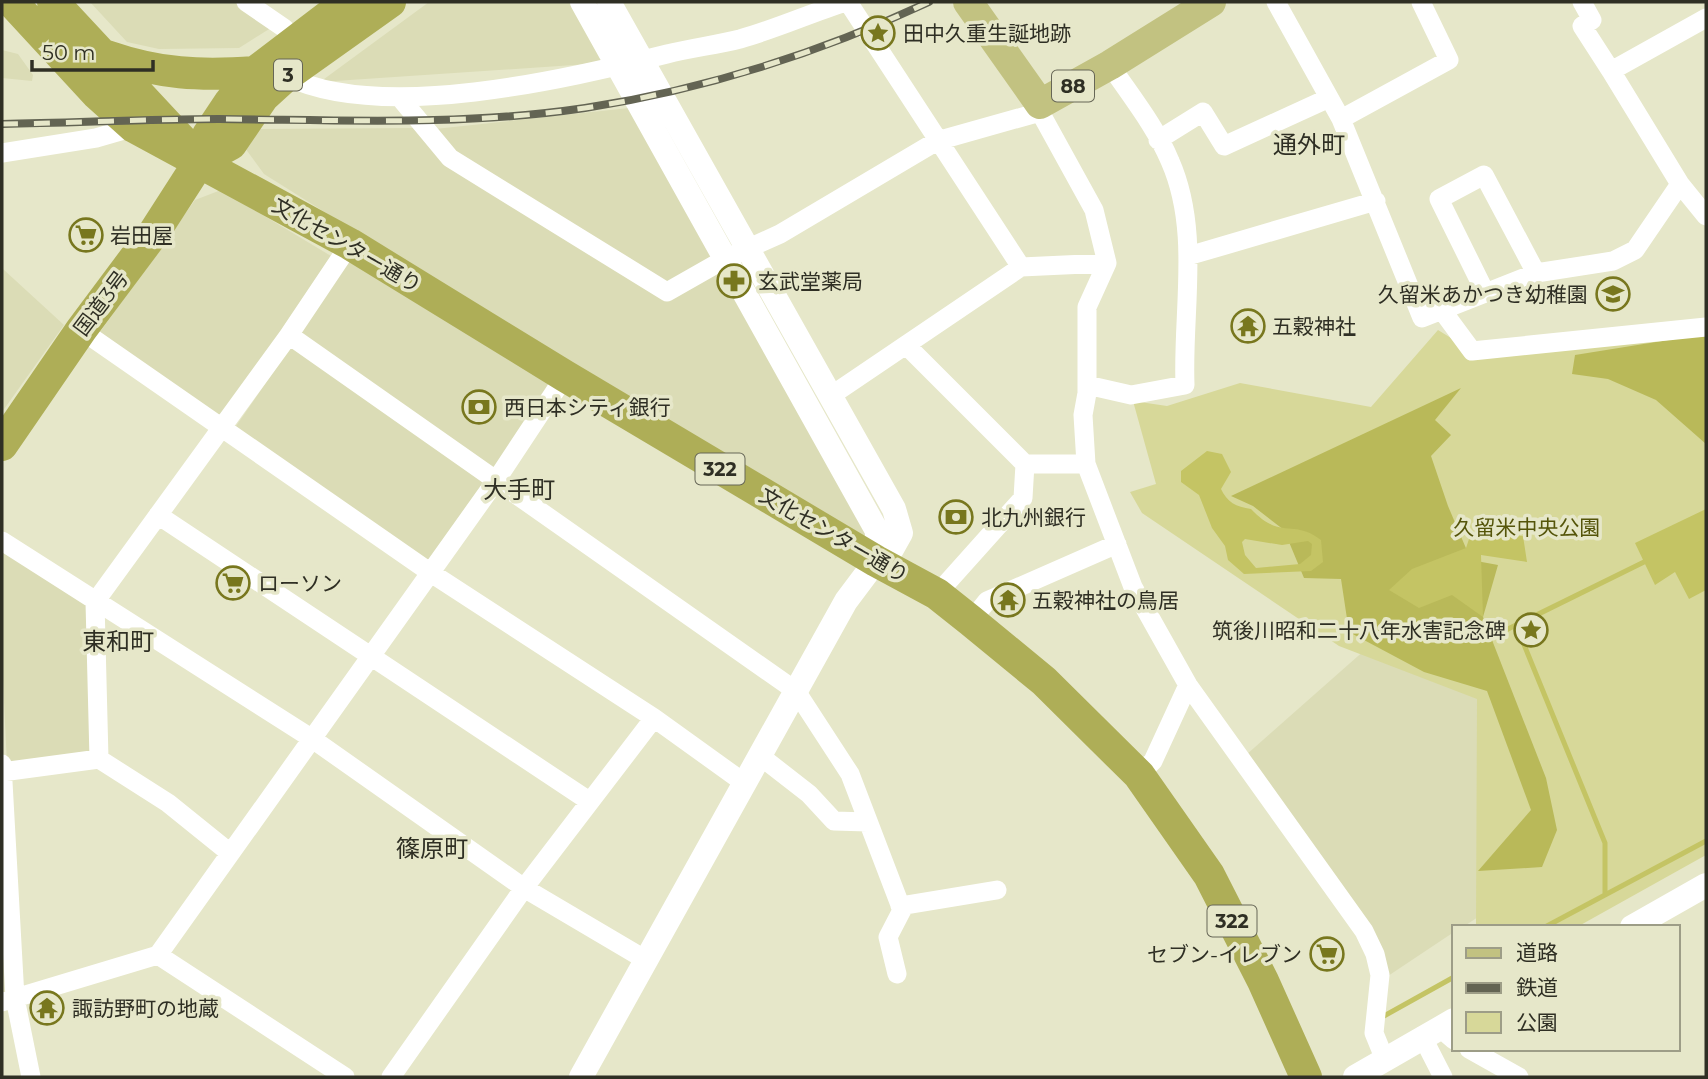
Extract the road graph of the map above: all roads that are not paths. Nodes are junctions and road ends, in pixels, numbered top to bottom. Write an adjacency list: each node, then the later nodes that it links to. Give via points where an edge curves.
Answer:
1 (12, 2): 27 (highway, 文化センター通り)
2 (53, 2): 16 (highway)
3 (246, 2): 15 (street, via 284,28)
4 (347, 2): 15 (highway, 国道3号 / 3)
5 (390, 2): 22 (highway, 国道3号 / 3)
6 (582, 2): 19 (street)
7 (609, 2): 17 (street)
8 (847, 2): 17 (street, via 741,38); 29 (street)
9 (968, 2): 25 (main road, 88)
10 (1211, 2): 18 (main road, 88)
11 (1276, 2): 23 (street)
12 (1421, 2): 26 (street, via 1449,60)
13 (1582, 2): 20 (street, via 1591,20 1582,26)
14 (1705, 22): 20 (street)
15 (293, 40): 21 (highway, 国道3号 / 3)
16 (102, 55): 21 (highway, via 144,69 202,76); 31 (highway)
17 (642, 61): 19 (street); 36 (street)
18 (1110, 65): 25 (main road, 88); 28 (street)
19 (618, 68): 24 (street); 38 (street)
20 (1611, 71): 32 (street)
21 (254, 72): 31 (highway, 国道3号 / 3, via 208,135)
22 (286, 76): 24 (street, via 323,92); 31 (highway, 国道3号 / 3, via 263,97 231,145)
23 (1329, 98): 26 (street); 28 (street, via 1224,146 1203,112)
24 (401, 99): 38 (street, via 450,158 667,292)
25 (1040, 108): 29 (street); 39 (street, via 1094,210)
26 (1341, 120): 33 (street)
27 (134, 127): 30 (street); 31 (highway, 文化センター通り)
28 (1158, 140): 37 (street, via 1170,160 1186,211)
29 (937, 141): 36 (street, via 833,205); 40 (street)
30 (2, 153)
31 (200, 161): 35 (highway, 文化センター通り / 322); 45 (highway, 国道3号 / 3, via 155,231)
32 (1680, 184): 34 (street); 41 (street, via 1635,250 1613,261)
33 (1376, 201): 37 (street); 43 (street, via 1422,318)
34 (1706, 216)
35 (350, 244): 46 (street); 48 (highway, 文化センター通り / 322)
36 (748, 249): 38 (street); 50 (street)
37 (1188, 256): 49 (street, via 1185,385 1130,395)
38 (725, 259): 59 (street, via 877,531)
39 (1107, 263): 40 (street); 49 (street, via 1087,307)
40 (1021, 267): 47 (street)
41 (1536, 273): 42 (street); 42 (street, via 1484,175 1439,199)
42 (1485, 292): 43 (street)
43 (1441, 309): 44 (street, via 1472,351)
44 (1706, 327)
45 (81, 330): 51 (street); 52 (highway, 国道3号 / 3)
46 (289, 335): 51 (street); 55 (street)
47 (906, 345): 50 (street); 53 (street)
48 (565, 376): 55 (street); 59 (highway, 文化センター通り / 322)
49 (1087, 385): 54 (street, via 1083,415)
50 (829, 397): 59 (street, via 894,509 901,533 892,549)
51 (222, 429): 56 (street); 60 (street)
52 (2, 445)
53 (1025, 464): 54 (street); 61 (street, via 1023,498)
54 (1086, 464): 58 (street)
55 (495, 482): 60 (street); 66 (street)
56 (158, 515): 62 (street); 64 (street)
57 (2, 541): 62 (street)
58 (1117, 544): 63 (street, via 987,601); 65 (street, via 1133,587)
59 (876, 561): 61 (highway, 文化センター通り / 322); 66 (street, via 846,601)
60 (431, 573): 64 (street); 67 (street)
61 (937, 594): 63 (highway, 文化センター通り / 322)
62 (95, 602): 68 (street); 70 (street)
63 (971, 621): 73 (highway, 文化センター通り / 322, via 1044,681)
64 (370, 656): 68 (street); 75 (street)
65 (1188, 685): 73 (street, via 1153,761); 89 (street, via 1364,931 1380,975 1374,1033)
66 (796, 691): 69 (street); 76 (street, via 850,774)
67 (654, 718): 74 (street); 75 (street)
68 (311, 738): 77 (street); 79 (street)
69 (759, 755): 74 (street); 76 (street, via 809,794 834,821)
70 (99, 759): 72 (street); 77 (street, via 168,803)
71 (2, 764): 72 (street)
72 (2, 772): 86 (street)
73 (1139, 775): 94 (highway, 文化センター通り / 322, via 1209,875)
74 (743, 782): 84 (street)
75 (589, 801): 79 (street)
76 (868, 821): 81 (street)
77 (230, 853): 83 (street)
78 (1706, 886): 82 (street)
79 (524, 888): 84 (street); 93 (street)
80 (997, 890): 81 (street)
81 (900, 906): 85 (street, via 888,937)
82 (1636, 925)
83 (158, 955): 86 (street); 92 (street)
84 (646, 960): 90 (street)
85 (897, 974)
86 (8, 1000): 91 (street)
87 (1442, 1031): 89 (street); 96 (street)
88 (1473, 1051): 97 (street)
89 (1384, 1060): 95 (street)
90 (587, 1074)
91 (31, 1077)
92 (345, 1077)
93 (391, 1077)
94 (1306, 1077)
95 (1355, 1077)
96 (1443, 1077)
97 (1519, 1077)

